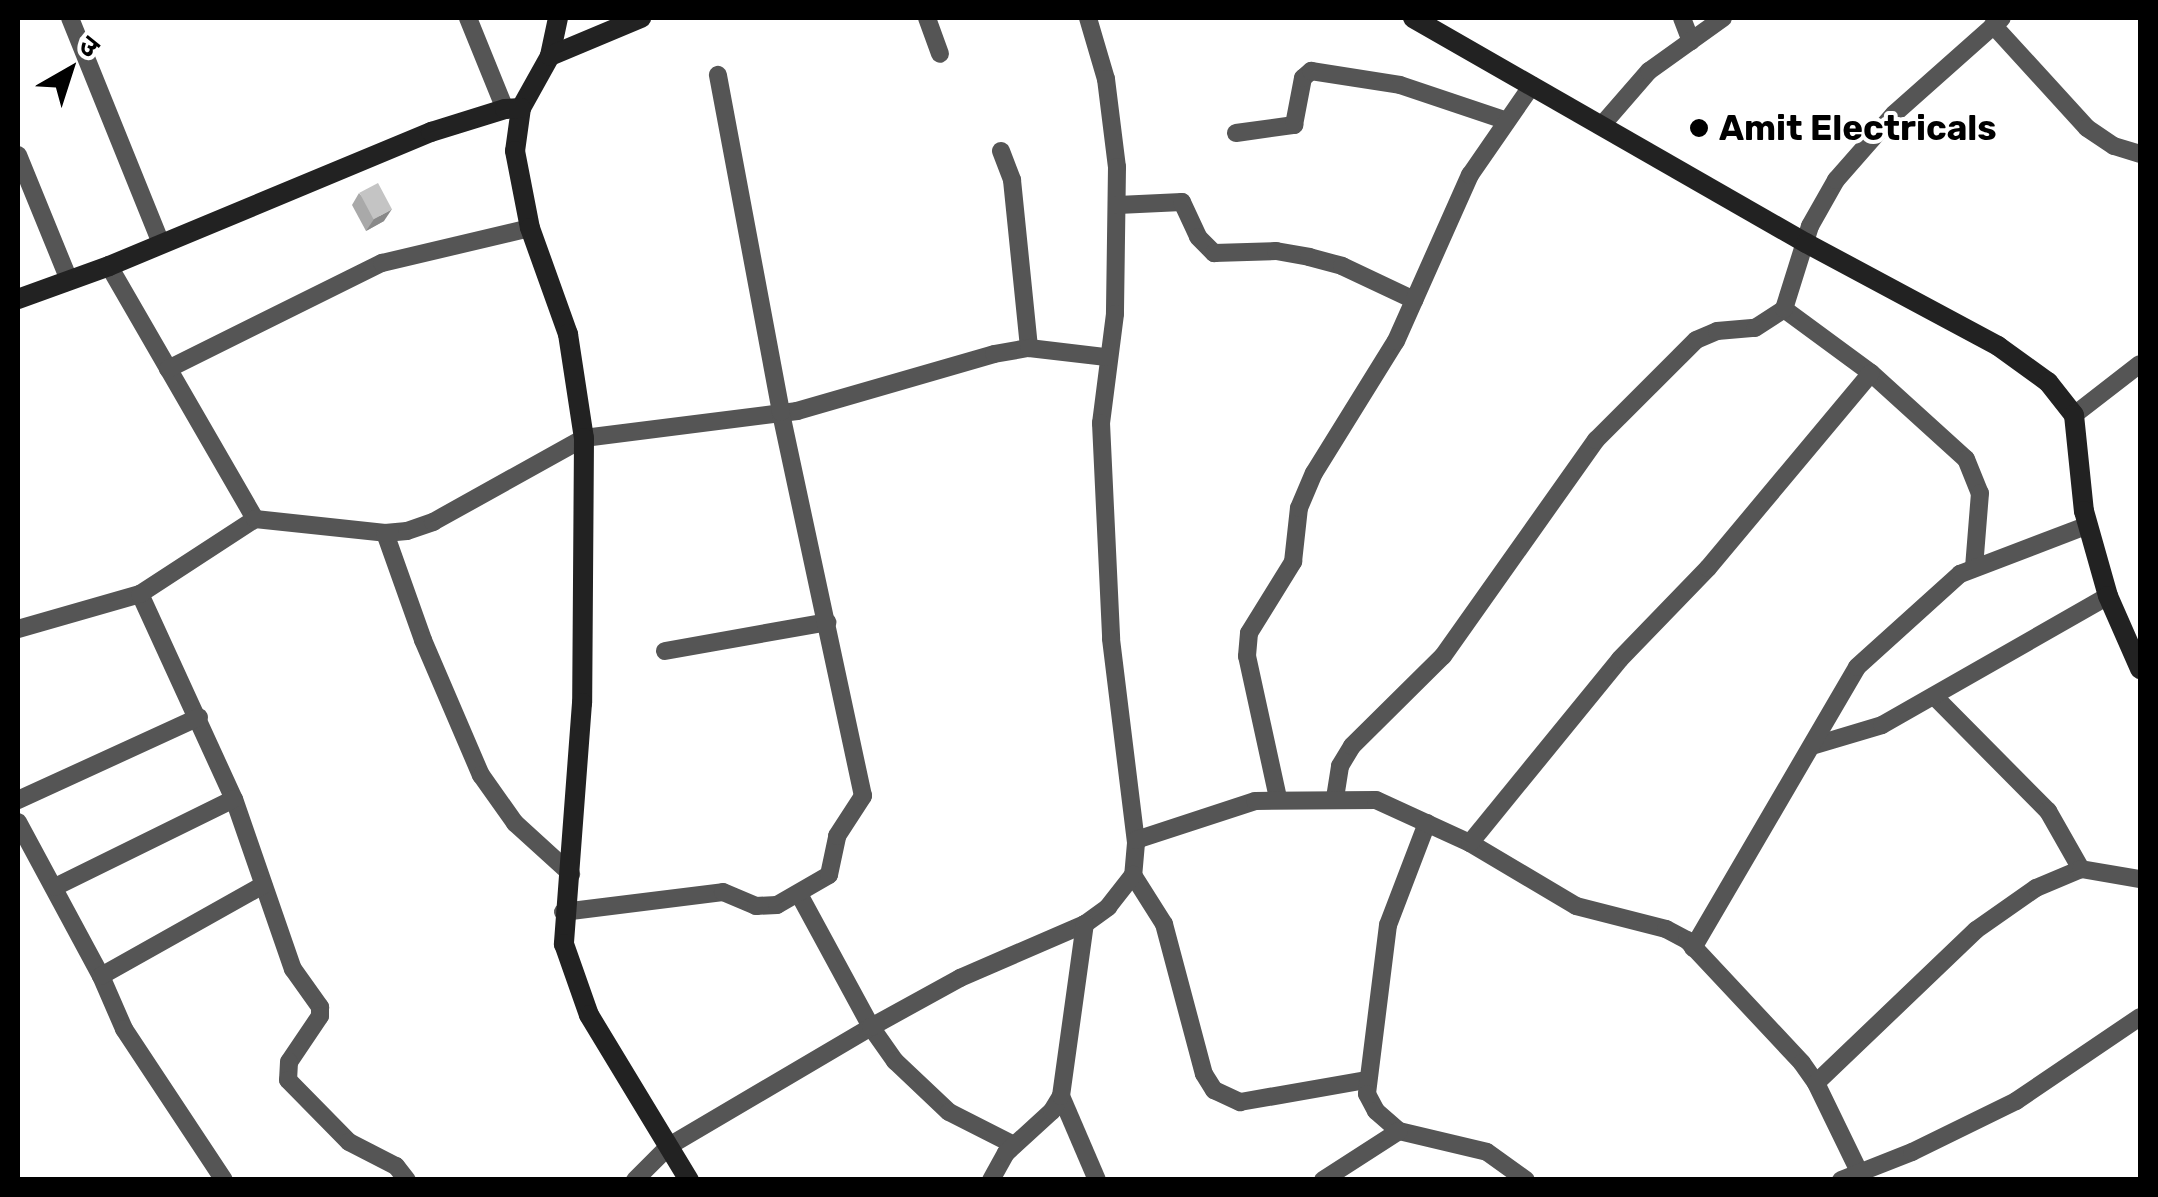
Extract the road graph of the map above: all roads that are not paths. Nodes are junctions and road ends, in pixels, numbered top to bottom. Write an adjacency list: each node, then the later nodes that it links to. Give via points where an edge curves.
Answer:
1 (70, 18): 26 (street)
2 (468, 18): 16 (street)
3 (558, 18): 13 (street)
4 (640, 18): 13 (street)
5 (927, 18): 12 (street)
6 (1088, 18): 23 (street, via 1106,80)
7 (1413, 18): 15 (street)
8 (1682, 18): 11 (street)
9 (1723, 18): 11 (street)
10 (1998, 21): 21 (street, via 2086,128); 25 (street, via 1866,144 1828,192)
11 (1691, 40): 18 (street, via 1649,71)
12 (940, 54)
13 (550, 56): 16 (street)
14 (718, 75): 37 (street)
15 (1532, 85): 17 (street); 18 (street)
16 (513, 109): 24 (street); 26 (street, via 431,132)
17 (1504, 120): 19 (street, via 1400,84 1311,71 1303,78 1294,125); 30 (street, via 1460,194)
18 (1602, 125): 25 (street)
19 (1236, 132)
20 (1001, 151): 32 (street, via 1012,180)
21 (2140, 154)
22 (18, 156): 28 (street)
23 (1118, 205): 30 (street, via 1182,202 1214,254 1309,257); 33 (street)
24 (530, 228): 35 (street, via 382,263); 39 (street, via 568,334)
25 (1806, 242): 31 (street); 38 (street, via 2022,360)
26 (161, 243): 27 (street)
27 (109, 266): 28 (street); 35 (street)
28 (69, 280): 29 (street)
29 (18, 299)
30 (1414, 300): 53 (street, via 1305,491 1293,562 1249,633 1246,656)
31 (1784, 309): 36 (street); 54 (street, via 1755,328 1696,340 1608,427 1443,656 1352,746 1340,766)
32 (1029, 348): 33 (street); 37 (street)
33 (1106, 357): 59 (street, via 1100,423 1111,639)
34 (2140, 364): 38 (street)
35 (168, 370): 40 (street)
36 (1871, 373): 43 (street, via 1971,466 1981,502); 60 (street, via 1708,568 1620,658)
37 (781, 412): 39 (street); 46 (street)
38 (2074, 415): 41 (street)
39 (584, 438): 42 (street, via 433,522); 62 (street, via 586,600)
40 (255, 519): 42 (street); 44 (street)
41 (2088, 525): 43 (street); 45 (street)
42 (385, 532): 62 (street, via 482,774 515,822)
43 (1974, 568): 52 (street, via 1934,594 1857,666)
44 (140, 594): 47 (street); 51 (street)
45 (2108, 596): 49 (street); 50 (street)
46 (828, 622): 48 (street); 67 (street, via 863,796 837,836 829,875)
47 (18, 629)
48 (665, 651)
49 (2140, 670)
50 (1935, 697): 52 (street, via 1874,728); 61 (street, via 2048,811)
51 (199, 717): 55 (street); 56 (street)
52 (1812, 746): 70 (street)
53 (1278, 798): 54 (street); 59 (street)
54 (1336, 798): 58 (street, via 1376,800)
55 (234, 799): 65 (street); 66 (street)
56 (18, 800)
57 (18, 822): 66 (street)
58 (1427, 824): 60 (street); 74 (street, via 1388,925)
59 (1136, 840): 63 (street)
60 (1470, 843): 70 (street, via 1564,901 1666,928)
61 (2081, 869): 64 (street); 75 (street, via 2055,877 1976,930)
62 (570, 874): 68 (street)
63 (1133, 874): 69 (street); 74 (street, via 1164,924 1214,1090 1227,1100 1248,1102)
64 (2140, 879)
65 (263, 885): 71 (street); 82 (street, via 293,969 321,1011 289,1062 288,1080 349,1142)
66 (54, 886): 71 (street)
67 (800, 896): 68 (street, via 763,907 723,892); 73 (street)
68 (563, 912): 79 (street, via 564,944 588,1016)
69 (1086, 924): 73 (street, via 960,978); 76 (street)
70 (1693, 948): 75 (street)
71 (101, 976): 81 (street, via 124,1029)
72 (2140, 1017): 80 (street, via 2016,1101)
73 (871, 1027): 78 (street, via 938,1104); 79 (street)
74 (1366, 1080): 77 (street, via 1376,1111)
75 (1816, 1083): 80 (street)
76 (1061, 1096): 78 (street); 86 (street)
77 (1399, 1131): 87 (street); 88 (street, via 1487,1152)
78 (1014, 1145): 85 (street)
79 (670, 1146): 83 (street); 84 (street)
80 (1862, 1177): 89 (street)
81 (224, 1180)
82 (407, 1180)
83 (635, 1180)
84 (690, 1180)
85 (991, 1180)
86 (1097, 1180)
87 (1323, 1180)
88 (1526, 1180)
89 (1841, 1180)

